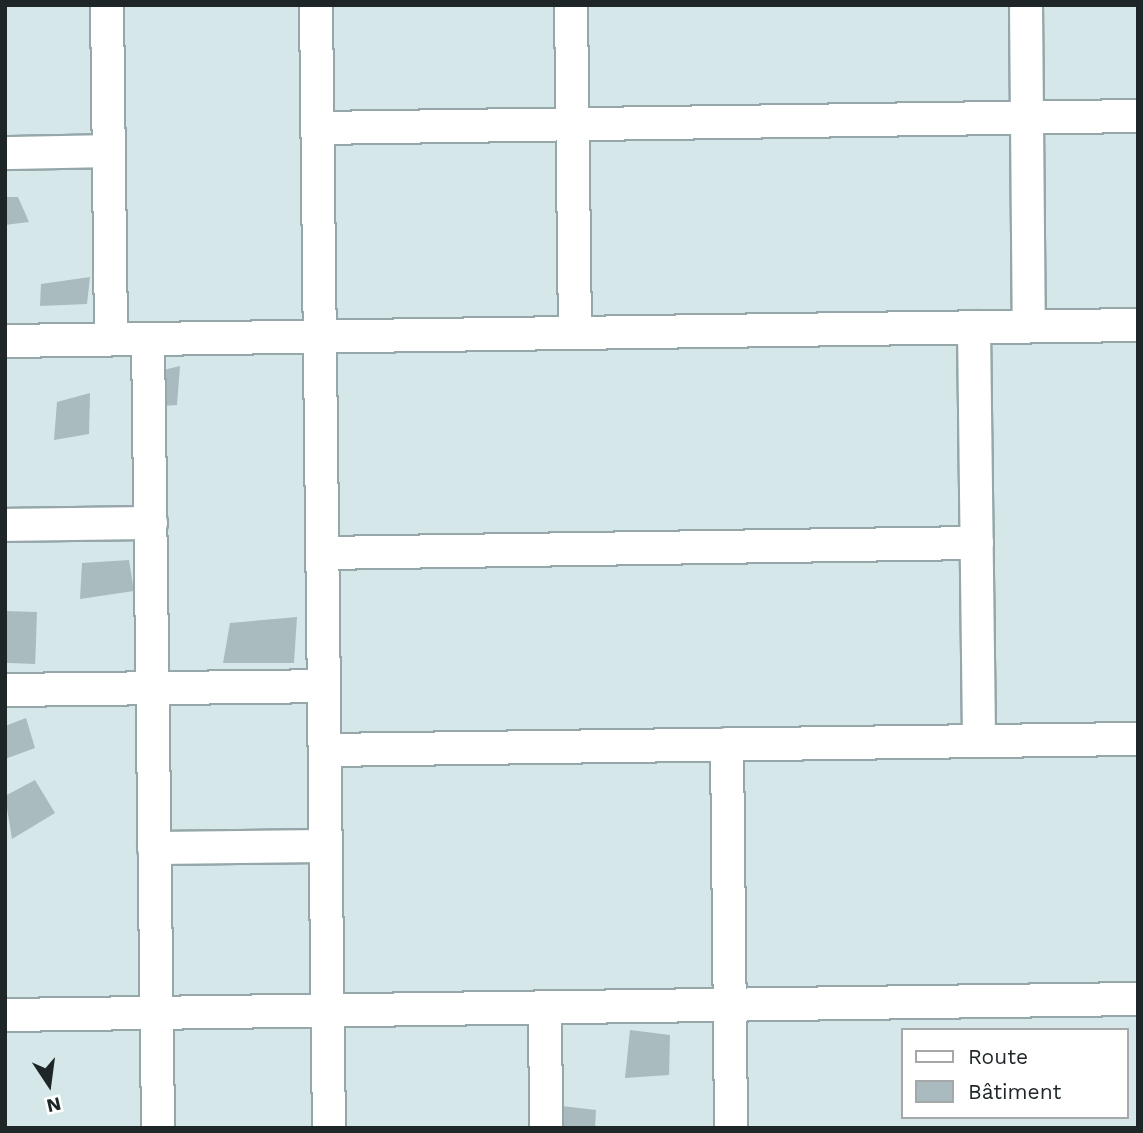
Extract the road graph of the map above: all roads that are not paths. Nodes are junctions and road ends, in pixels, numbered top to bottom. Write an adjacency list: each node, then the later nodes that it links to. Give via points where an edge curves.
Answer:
1 (107, 5): 9 (street)
2 (316, 5): 8 (street)
3 (571, 5): 7 (street)
4 (1026, 5): 6 (street)
5 (1138, 116): 6 (street)
6 (1027, 118): 7 (street); 13 (street)
7 (572, 124): 8 (street); 14 (street)
8 (318, 128): 15 (street)
9 (109, 151): 10 (street); 16 (street)
10 (5, 153)
11 (1138, 325): 13 (street)
12 (974, 327): 13 (street); 14 (street); 21 (street)
13 (1030, 327)
14 (575, 333): 15 (street)
15 (320, 337): 17 (street); 22 (street)
16 (111, 339): 17 (street); 18 (street)
17 (148, 339): 19 (street)
18 (5, 341)
19 (150, 523): 20 (street); 24 (street)
20 (5, 525)
21 (977, 543): 22 (street); 27 (street)
22 (323, 553): 23 (street)
23 (324, 685): 24 (street); 29 (street)
24 (152, 688): 25 (street); 31 (street)
25 (5, 690)
26 (1138, 739): 27 (street)
27 (979, 741): 28 (street)
28 (727, 744): 29 (street); 33 (street)
29 (325, 750): 30 (street)
30 (326, 846): 31 (street); 35 (street)
31 (154, 848): 36 (street)
32 (1138, 999): 33 (street)
33 (730, 1005): 34 (street); 41 (street)
34 (545, 1007): 35 (street); 40 (street)
35 (328, 1011): 36 (street); 39 (street)
36 (156, 1013): 37 (street); 38 (street)
37 (5, 1015)
38 (158, 1128)
39 (329, 1128)
40 (546, 1128)
41 (731, 1128)

